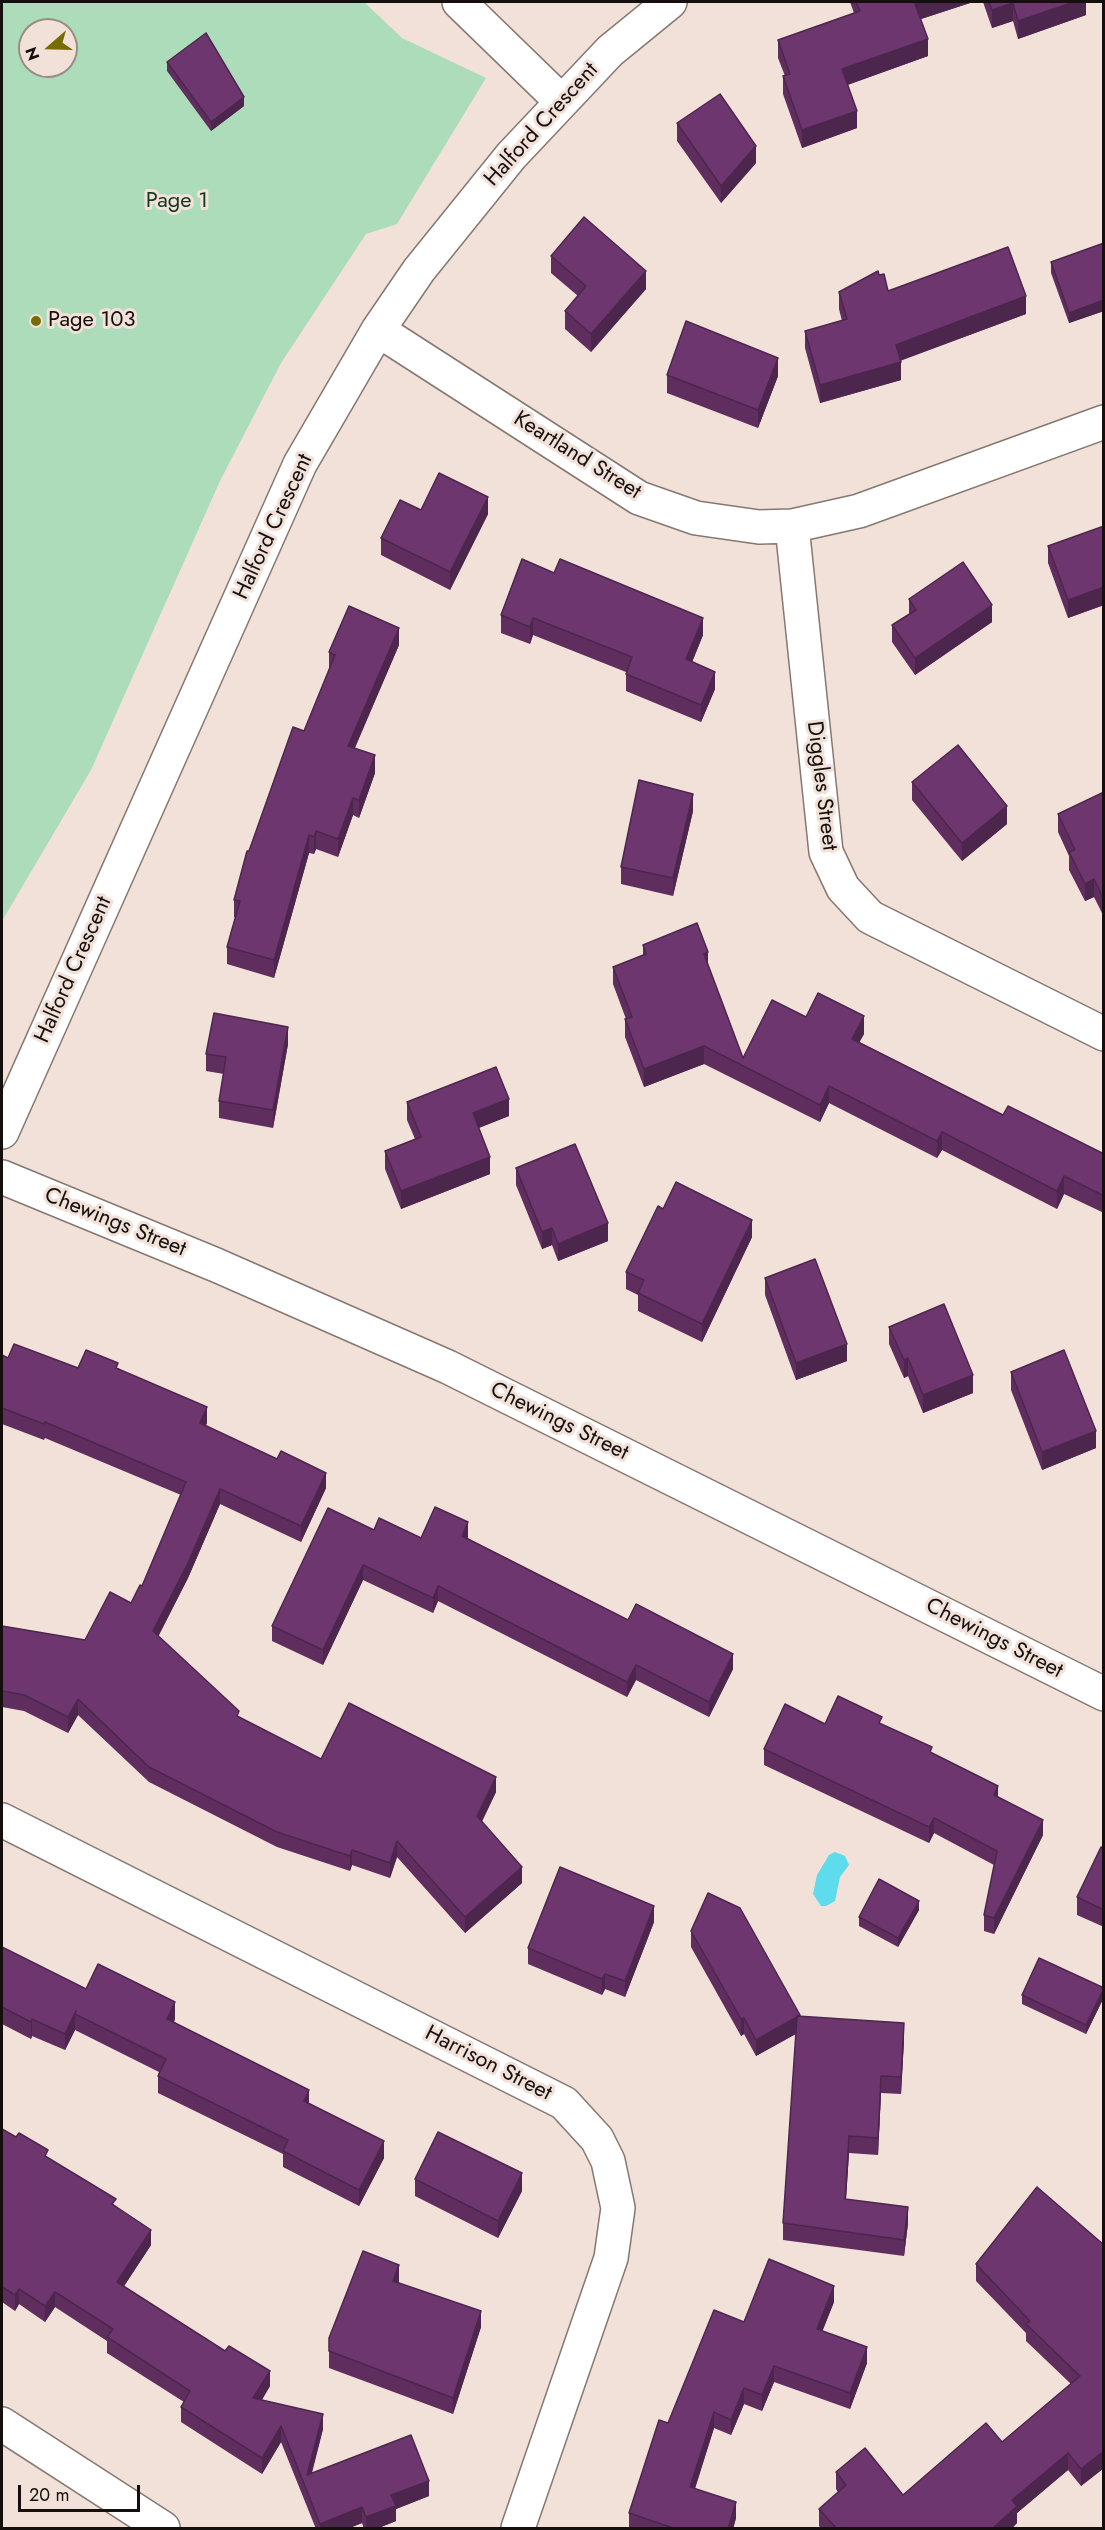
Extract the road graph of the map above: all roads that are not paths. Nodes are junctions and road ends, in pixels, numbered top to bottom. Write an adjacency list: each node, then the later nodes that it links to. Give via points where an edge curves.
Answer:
1 (459, 2): 3 (street)
2 (669, 2): 3 (street, Halford Crescent, via 610,51)
3 (561, 101): 4 (street, Halford Crescent, via 426,261)
4 (378, 330): 6 (street, Keartland Street, via 639,498 696,519 759,527); 8 (street, Halford Crescent, via 300,464)
5 (1104, 422): 6 (street, Keartland Street, via 859,511)
6 (792, 526): 7 (street, Diggles Street, via 826,852 843,888 870,917)
7 (1104, 1034)
8 (2, 1132)
9 (2, 1177): 10 (street, Chewings Street, via 448,1367)
10 (1104, 1694)
11 (2, 1820): 14 (street, Harrison Street, via 564,2103 597,2139 608,2160 618,2208 611,2258)
12 (2, 2424): 13 (street)
13 (162, 2529)
14 (518, 2529)

